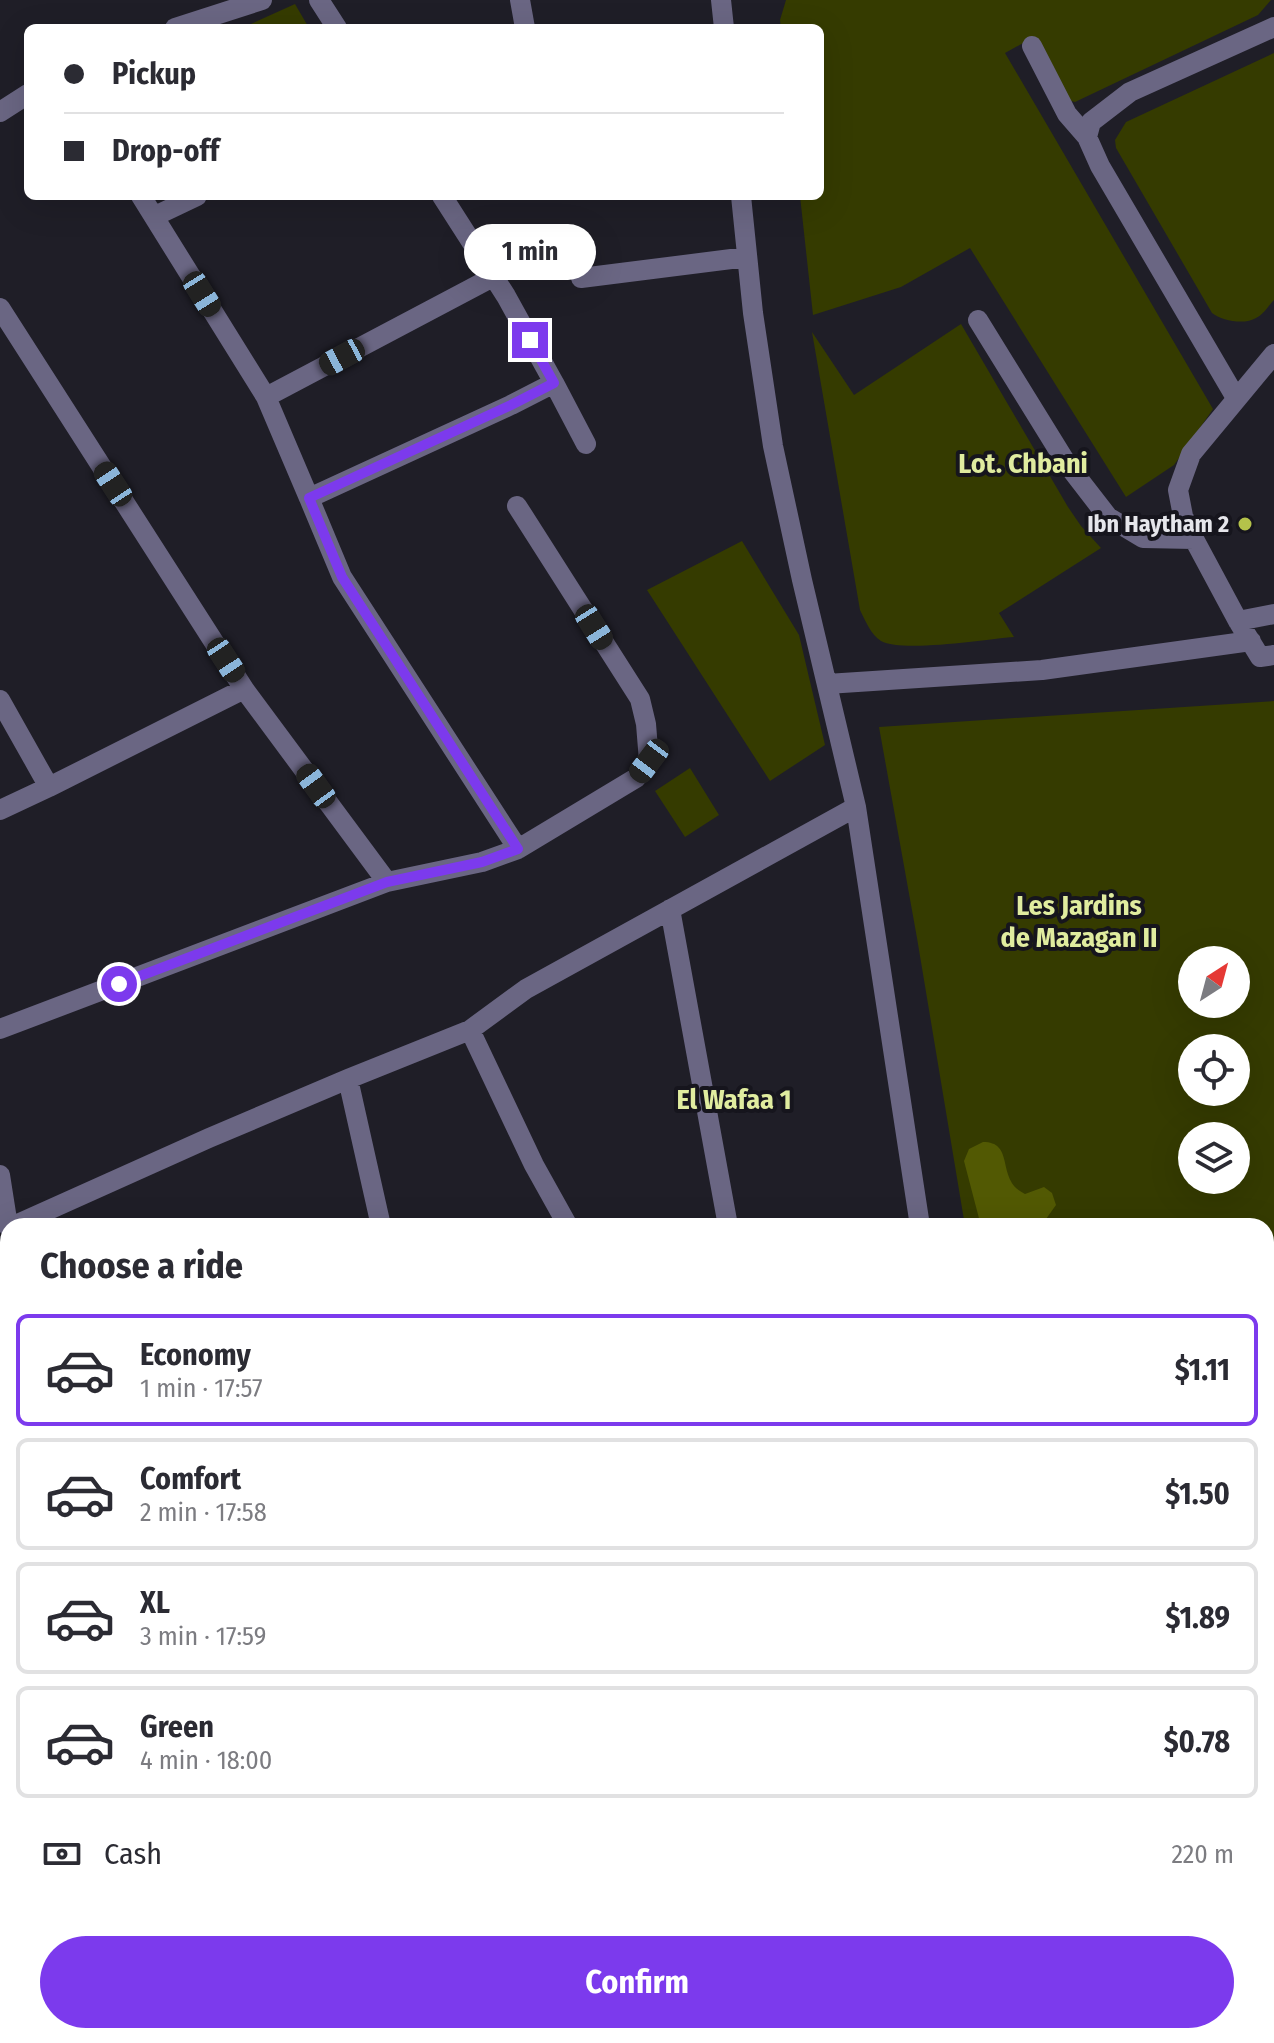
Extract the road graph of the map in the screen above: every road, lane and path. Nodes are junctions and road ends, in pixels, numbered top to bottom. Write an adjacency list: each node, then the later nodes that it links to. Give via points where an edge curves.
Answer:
1 (262, 0): 5 (street)
2 (319, 0): 6 (street)
3 (520, 0): 7 (street)
4 (721, 0): 8 (street)
5 (187, 24)
6 (334, 24)
7 (524, 24)
8 (724, 24)
9 (1274, 27): 13 (street, via 1130,92 1091,122)
10 (1032, 46): 13 (street, via 1067,114)
11 (24, 97): 12 (street)
12 (0, 112)
13 (1087, 137): 27 (street)
14 (144, 200): 18 (street)
15 (189, 200): 18 (street)
16 (445, 200): 20 (street)
17 (741, 200): 19 (street)
18 (155, 216): 26 (street)
19 (747, 257): 21 (street); 36 (street, via 773,446)
20 (493, 277): 25 (street); 26 (street)
21 (581, 278)
22 (0, 308): 37 (street)
23 (978, 320): 31 (street, via 1067,464 1108,517 1143,538)
24 (1274, 354): 27 (street)
25 (554, 383): 28 (street); 29 (street)
26 (266, 397): 29 (street)
27 (1236, 398): 31 (street, via 1191,454 1178,490)
28 (586, 444)
29 (309, 498): 42 (street, via 342,577)
30 (517, 506): 42 (street, via 640,699 649,761 636,778)
31 (1194, 539): 33 (street)
32 (1274, 614): 33 (street)
33 (1238, 621): 34 (street)
34 (1251, 641): 35 (street, via 1260,657); 36 (street, via 1042,670)
35 (1274, 655)
36 (827, 684): 40 (street)
37 (244, 689): 39 (street); 43 (street)
38 (0, 700): 39 (street)
39 (49, 787): 41 (street)
40 (856, 807): 44 (street); 54 (street)
41 (0, 810)
42 (518, 849): 43 (street)
43 (387, 882): 45 (street)
44 (670, 909): 46 (street, via 526,989); 53 (street)
45 (0, 1029)
46 (470, 1030): 47 (street); 52 (street)
47 (348, 1079): 50 (street); 51 (street)
48 (0, 1175): 49 (street)
49 (8, 1218)
50 (28, 1218)
51 (379, 1218)
52 (564, 1218)
53 (727, 1218)
54 (919, 1218)

